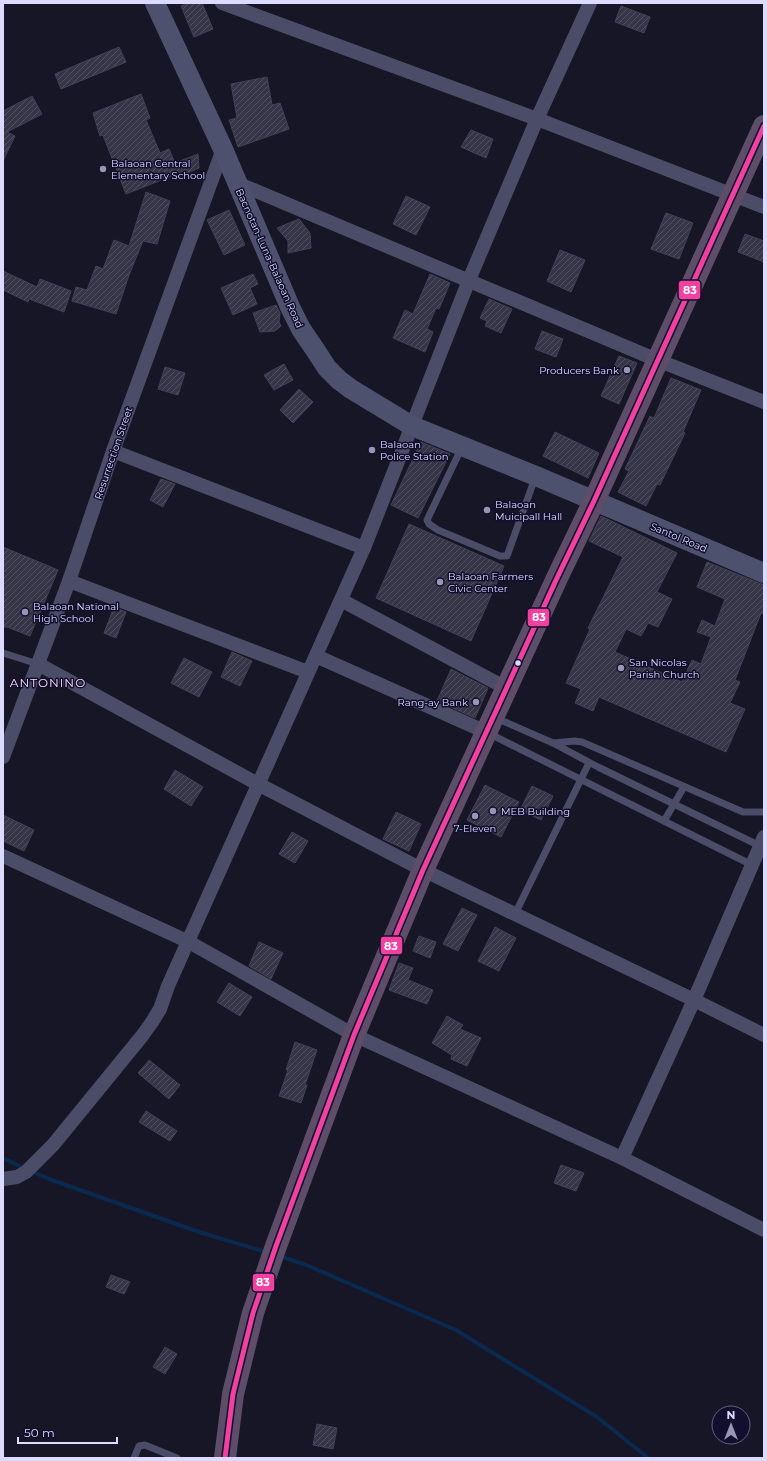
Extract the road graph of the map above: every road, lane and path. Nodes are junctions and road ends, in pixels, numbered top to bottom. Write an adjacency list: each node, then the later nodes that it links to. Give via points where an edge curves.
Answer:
1 (155, 3): 6 (main road, Bacnotan-Luna-Balaoan Road)
2 (222, 3): 4 (street)
3 (590, 3): 4 (street)
4 (537, 119): 8 (street); 10 (street)
5 (764, 126): 8 (highway)
6 (224, 149): 7 (main road, Bacnotan-Luna-Balaoan Road); 15 (street, Resurrection Street)
7 (237, 184): 10 (street); 13 (main road, Bacnotan-Luna-Balaoan Road, via 290,307 301,329 327,368 351,390)
8 (733, 196): 9 (street); 11 (highway)
9 (764, 208)
10 (469, 280): 11 (street); 13 (street)
11 (657, 360): 12 (street); 17 (highway)
12 (764, 402)
13 (412, 426): 14 (main road, Bacnotan-Luna-Balaoan Road); 18 (street)
14 (462, 446): 16 (main road, Bacnotan-Luna-Balaoan Road); 16 (lane, via 428,518 428,523 438,530 500,556 509,553)
15 (113, 451): 18 (street); 20 (street, Resurrection Street)
16 (536, 476): 17 (main road, Bacnotan-Luna-Balaoan Road)
17 (594, 501): 19 (main road, Santol Road); 26 (highway)
18 (364, 548): 21 (street)
19 (764, 573)
20 (69, 581): 24 (street, Resurrection Street); 25 (street)
21 (341, 600): 23 (street); 26 (street)
22 (3, 653): 24 (lane)
23 (316, 656): 25 (street); 27 (street)
24 (38, 664): 29 (street, Resurrection Street); 32 (street)
25 (308, 672): 32 (street)
26 (506, 688): 27 (highway)
27 (490, 724): 28 (lane); 31 (lane); 40 (highway)
28 (553, 743): 30 (lane); 33 (lane, via 582,742)
29 (3, 757)
30 (590, 763): 31 (lane); 34 (lane)
31 (582, 780): 36 (lane); 41 (lane)
32 (258, 784): 40 (street); 42 (street)
33 (684, 787): 34 (lane); 35 (lane, via 742,812)
34 (674, 805): 36 (lane); 37 (lane)
35 (764, 812)
36 (664, 821): 39 (lane)
37 (762, 841): 39 (street)
38 (3, 856): 42 (street)
39 (752, 866): 43 (street)
40 (423, 870): 41 (street); 44 (highway)
41 (515, 914): 43 (street)
42 (189, 942): 44 (street); 47 (street, via 160,1009 142,1036 53,1145 26,1172 17,1177)
43 (694, 1000): 45 (street); 46 (street)
44 (354, 1035): 46 (street); 51 (highway, via 253,1313 232,1394)
45 (764, 1035)
46 (622, 1158): 48 (street)
47 (3, 1179)
48 (764, 1230)
49 (134, 1458): 50 (lane, via 139,1446 145,1444)
50 (177, 1458)
51 (225, 1458)

